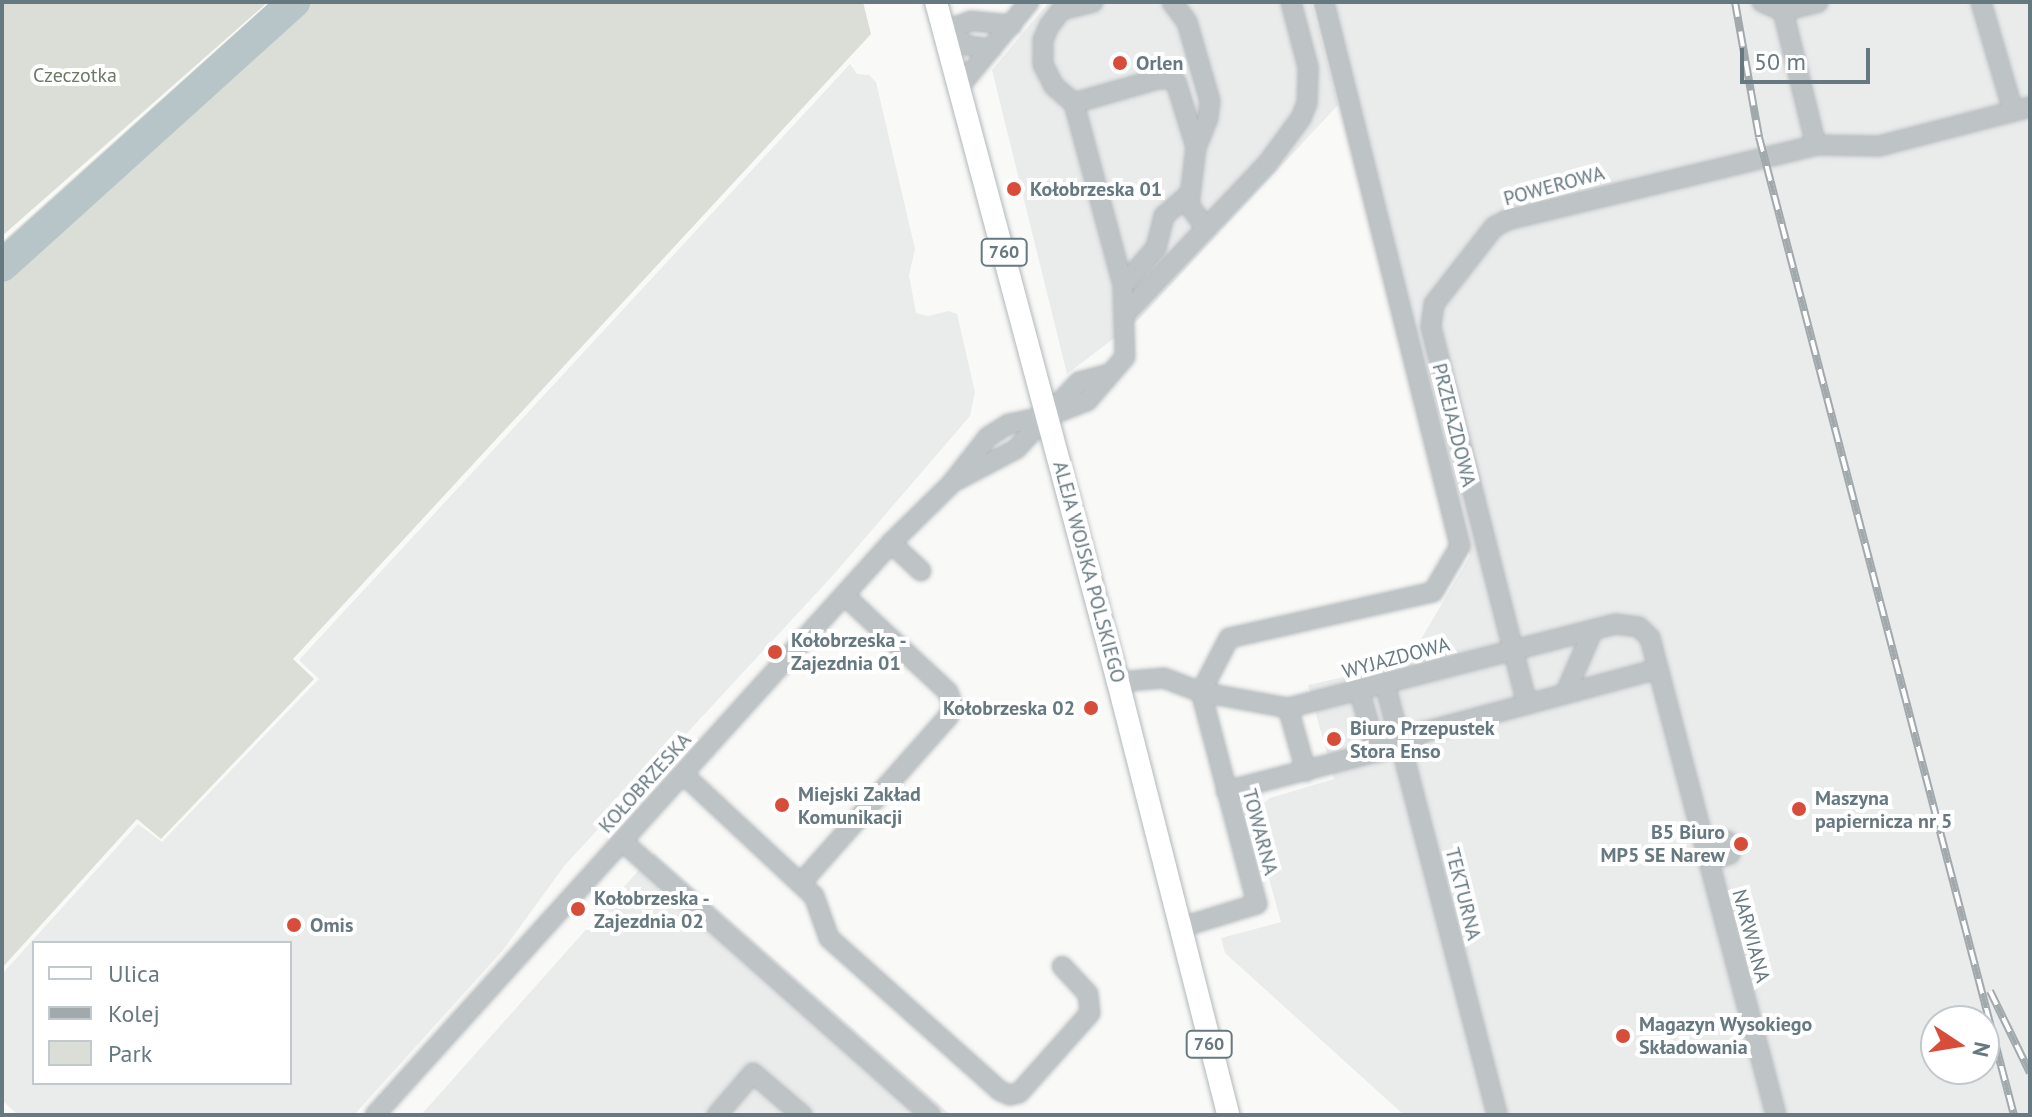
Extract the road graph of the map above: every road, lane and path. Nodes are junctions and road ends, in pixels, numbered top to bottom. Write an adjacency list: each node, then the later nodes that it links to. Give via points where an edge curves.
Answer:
1 (936, 2): 13 (main road, 760)
2 (1029, 2): 12 (street)
3 (1093, 2): 10 (street)
4 (1172, 2): 19 (street, via 1187,22 1210,101)
5 (1291, 2): 21 (street, via 1308,67 1307,103 1295,130)
6 (1324, 2): 34 (street, PRZEJAZDOWA, via 1460,546 1433,592 1229,638)
7 (1762, 2): 11 (street)
8 (1818, 2): 11 (street)
9 (1981, 2): 17 (street)
10 (1064, 6): 16 (street, via 1049,26 1041,50 1054,86)
11 (1783, 11): 18 (street)
12 (1012, 25): 13 (street, via 971,21); 14 (street)
13 (944, 31): 14 (street, via 966,45); 15 (main road, ALEJA WOJSKA POLSKIEGO / 760)
14 (991, 49): 15 (street)
15 (959, 87): 24 (main road, ALEJA WOJSKA POLSKIEGO / 760)
16 (1074, 103): 19 (street, via 1172,79); 22 (street)
17 (2022, 109): 18 (street, POWEROWA, via 1879,146)
18 (1816, 145): 29 (street, POWEROWA, via 1507,220 1494,227 1434,304 1431,326)
19 (1196, 147): 20 (street)
20 (1188, 195): 21 (street, via 1191,211); 22 (street, via 1164,216 1156,248)
21 (1206, 228): 23 (street)
22 (1123, 285): 23 (street)
23 (1125, 314): 24 (street, KOŁOBRZESKA, via 1125,357 1109,374 1079,382)
24 (1048, 416): 25 (street, KOŁOBRZESKA, via 1016,449 951,484); 31 (main road, ALEJA WOJSKA POLSKIEGO / 760)
25 (891, 543): 26 (street); 27 (street, KOŁOBRZESKA)
26 (921, 571)
27 (844, 595): 41 (street, KOŁOBRZESKA); 44 (street, via 952,698 953,706 912,767)
28 (1593, 630): 29 (street, WYJAZDOWA); 30 (street, WYJAZDOWA, via 1615,624 1639,627 1650,638); 35 (street)
29 (1513, 650): 32 (street, WYJAZDOWA); 36 (street, POWEROWA)
30 (1657, 669): 35 (street); 53 (street, NARWIANA)
31 (1118, 682): 34 (street, WYJAZDOWA, via 1164,678); 45 (main road, ALEJA WOJSKA POLSKIEGO / 760)
32 (1385, 684): 33 (street, WYJAZDOWA); 38 (street, TEKTURNA)
33 (1359, 690): 37 (street, WYJAZDOWA); 39 (street)
34 (1201, 692): 37 (street, WYJAZDOWA); 42 (street, TOWARNA)
35 (1565, 694): 36 (street)
36 (1527, 704): 38 (street, via 1424,732)
37 (1288, 708): 40 (street)
38 (1402, 745): 39 (street); 52 (street, TEKTURNA)
39 (1377, 752): 40 (street)
40 (1306, 771): 42 (street)
41 (683, 774): 43 (street, KOŁOBRZESKA); 44 (street)
42 (1226, 791): 45 (street, TOWARNA, via 1257,904)
43 (622, 841): 47 (street, KOŁOBRZESKA); 50 (street)
44 (801, 883): 46 (street, via 814,896 829,938 1010,1095 1019,1093 1090,1013 1088,994)
45 (1179, 928): 51 (main road, ALEJA WOJSKA POLSKIEGO / 760)
46 (1062, 966)
47 (375, 1115)
48 (717, 1115): 49 (street, via 753,1073)
49 (802, 1115)
50 (931, 1115)
51 (1228, 1115)
52 (1497, 1115)
53 (1776, 1115)

